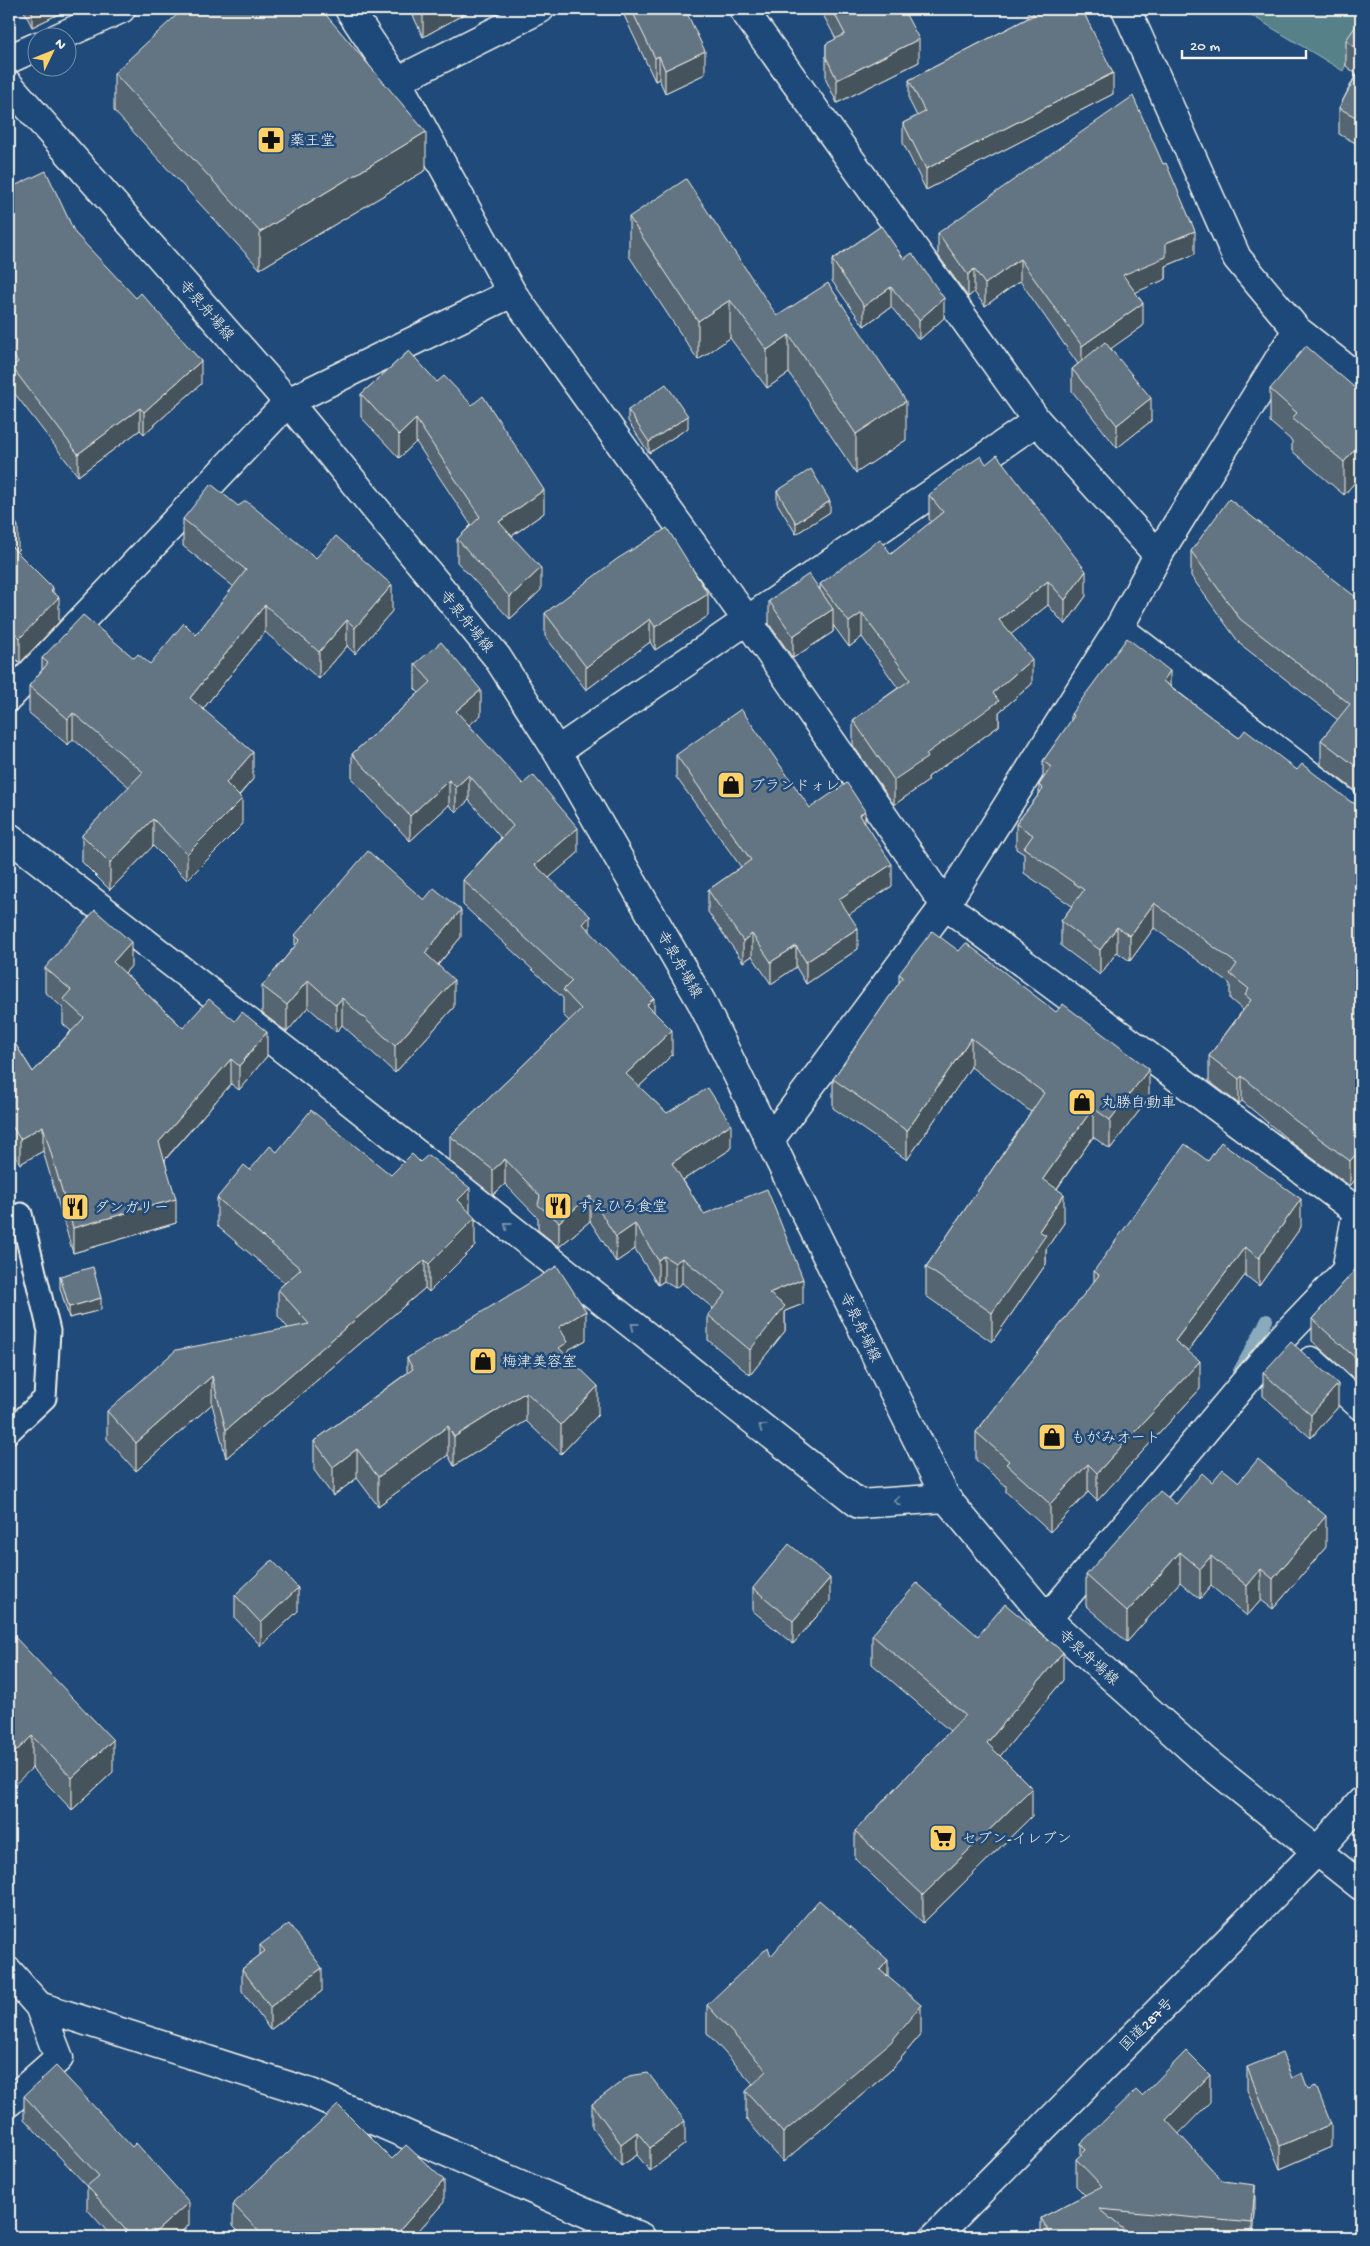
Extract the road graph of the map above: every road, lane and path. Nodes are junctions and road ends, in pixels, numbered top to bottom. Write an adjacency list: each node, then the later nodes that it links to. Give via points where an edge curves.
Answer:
1 (121, 9): 6 (main road)
2 (349, 9): 9 (main road)
3 (540, 9): 9 (main road)
4 (743, 9): 15 (main road)
5 (1126, 9): 12 (main road, via 1238,258)
6 (78, 28)
7 (28, 50): 8 (main road)
8 (9, 59)
9 (397, 81): 11 (main road)
10 (9, 85): 14 (main road, 寺泉舟場線)
11 (512, 293): 14 (main road); 17 (main road)
12 (1297, 330): 13 (main road); 16 (main road)
13 (1361, 380)
14 (288, 402): 19 (main road); 20 (main road, 寺泉舟場線, via 497,657)
15 (1037, 421): 16 (main road); 17 (main road)
16 (1158, 555): 18 (main road)
17 (747, 620): 20 (main road); 23 (main road)
18 (1119, 628): 21 (main road); 23 (main road)
19 (9, 697)
20 (557, 750): 24 (main road, 寺泉舟場線, via 702,1001)
21 (1361, 815)
22 (9, 837): 30 (main road, one-way to 22, via 859,1504 313,1072)
23 (944, 905): 24 (main road); 25 (main road)
24 (769, 1141): 30 (main road, 寺泉舟場線)
25 (1359, 1209): 27 (main road, via 1346,1271)
26 (21, 1214): 29 (lane, via 49,1331 45,1398)
27 (1284, 1337): 28 (main road); 31 (main road)
28 (1361, 1406)
29 (9, 1432)
30 (946, 1498): 31 (main road, 寺泉舟場線)
31 (1047, 1619): 33 (main road, 寺泉舟場線, via 1204,1760)
32 (1361, 1802): 33 (main road, 国道287号)
33 (1317, 1851): 34 (main road); 39 (main road, 国道287号)
34 (1361, 1886)
35 (9, 1972): 36 (main road)
36 (39, 2006): 37 (main road, via 59,2058); 38 (main road, via 311,2093)
37 (9, 2102)
38 (641, 2237)
39 (935, 2237)

